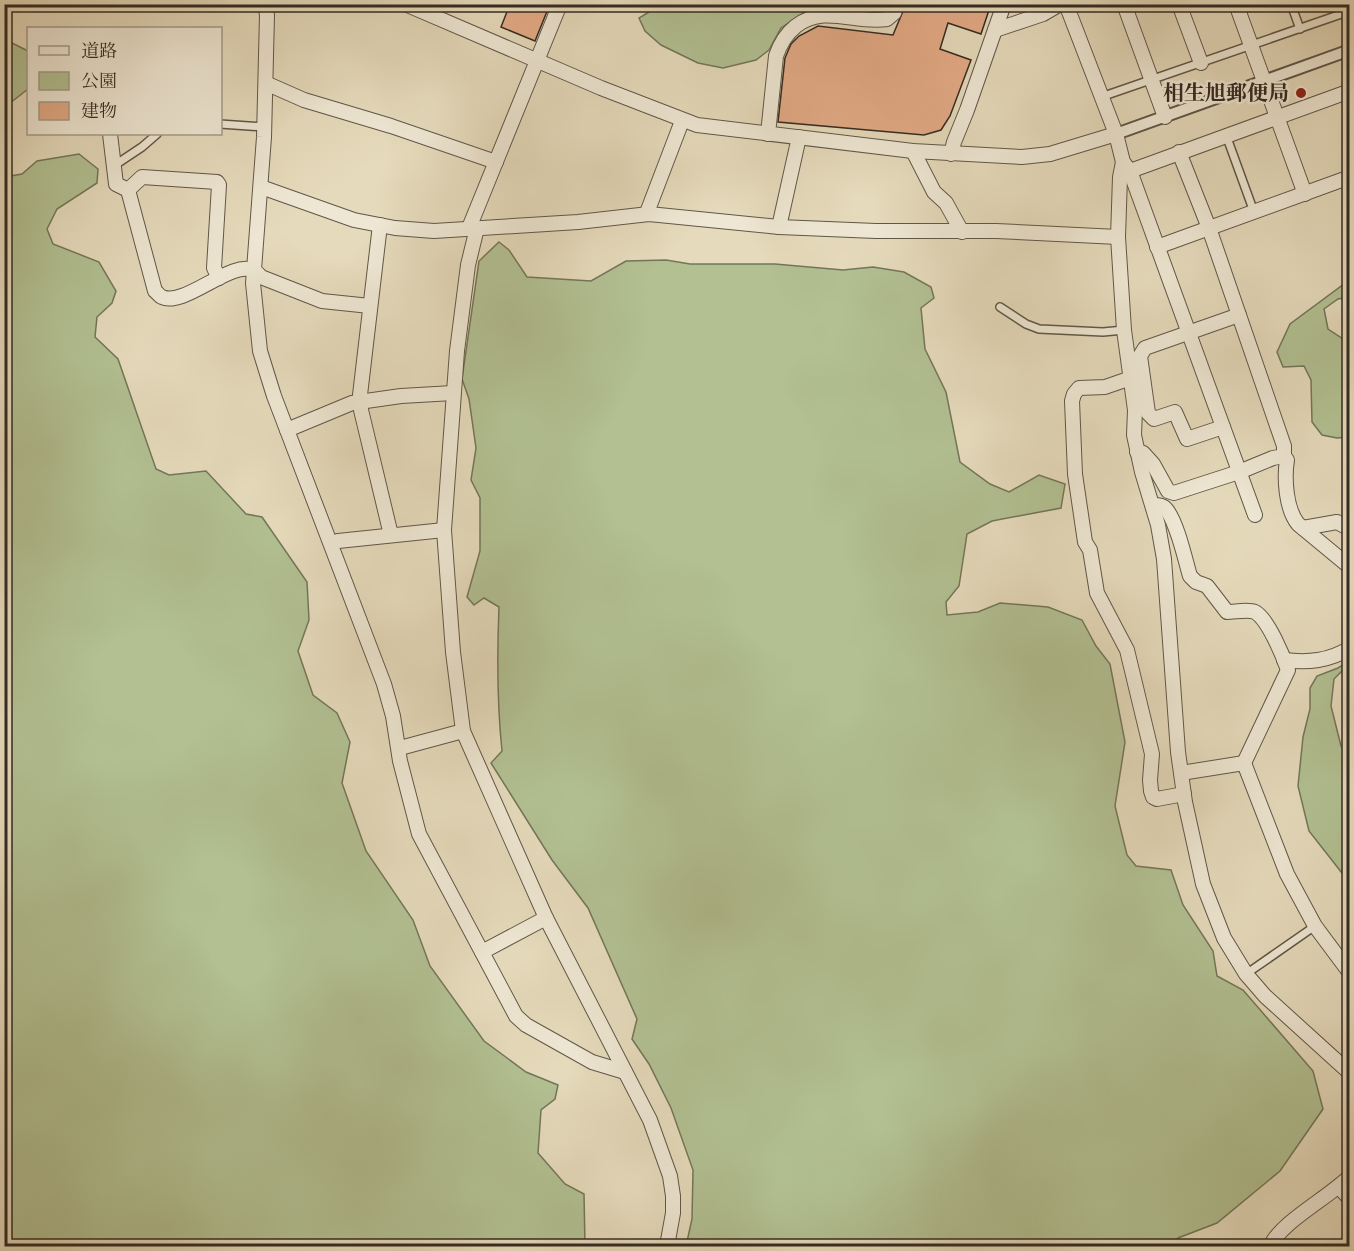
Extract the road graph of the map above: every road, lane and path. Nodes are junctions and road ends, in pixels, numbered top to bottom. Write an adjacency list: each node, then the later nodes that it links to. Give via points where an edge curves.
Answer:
1 (265, 4): 22 (street)
2 (405, 4): 12 (street)
3 (560, 4): 18 (street)
4 (897, 4): 30 (street, via 887,19 826,14 812,16 792,29 776,56)
5 (1004, 4): 15 (street)
6 (1060, 4): 15 (street)
7 (1066, 4): 24 (street)
8 (1124, 4): 20 (street)
9 (1179, 4): 19 (street)
10 (1236, 4): 16 (street)
11 (1291, 4): 14 (lane)
12 (424, 8): 18 (street)
13 (1347, 9): 14 (lane)
14 (1300, 28): 16 (lane)
15 (995, 30): 38 (street)
16 (1252, 46): 19 (lane); 21 (street)
17 (1350, 50): 21 (street)
18 (538, 60): 27 (street); 39 (street)
19 (1201, 63): 20 (lane)
20 (1153, 81): 24 (lane); 26 (street)
21 (1264, 81): 25 (street); 26 (street)
22 (266, 85): 29 (street); 39 (street)
23 (1350, 91): 25 (street)
24 (1101, 97): 31 (street)
25 (1278, 116): 34 (street); 45 (street)
26 (1165, 117): 31 (street)
27 (682, 121): 30 (street); 47 (street)
28 (222, 124): 29 (lane)
29 (265, 127): 43 (street)
30 (768, 134): 35 (street)
31 (1116, 134): 38 (street, via 1050,154); 41 (street)
32 (111, 135): 40 (street)
33 (157, 135): 40 (lane)
34 (1226, 135): 37 (street); 46 (lane)
35 (799, 137): 36 (street); 49 (street)
36 (913, 151): 38 (street); 52 (street, via 934,192 946,203)
37 (1179, 152): 41 (street); 51 (street)
38 (951, 154)
39 (496, 162): 50 (street)
40 (115, 165): 44 (street, via 116,184)
41 (1126, 166): 53 (street, via 1119,177); 54 (street)
42 (1350, 177): 45 (street)
43 (261, 187): 48 (street, via 354,220); 55 (street)
44 (128, 190): 56 (street, via 155,291 175,299); 56 (street, via 142,177 217,182 214,268)
45 (1305, 194): 46 (street)
46 (1254, 212): 51 (street)
47 (649, 214): 49 (street); 50 (street)
48 (380, 225): 50 (street, via 434,231); 57 (street)
49 (779, 227): 52 (street)
50 (473, 228): 63 (street)
51 (1209, 228): 54 (street); 59 (street)
52 (962, 232): 53 (street)
53 (1118, 237): 60 (street)
54 (1157, 247): 61 (street)
55 (254, 270): 56 (street, via 241,269); 57 (street, via 261,278 322,301); 66 (street, via 254,315 260,351)
56 (219, 278)
57 (370, 306): 64 (street)
58 (1000, 307): 60 (lane, via 1039,329)
59 (1239, 315): 61 (street); 68 (street, via 1284,446)
60 (1124, 330): 62 (street)
61 (1188, 333): 65 (street); 65 (street, via 1145,348 1140,356 1148,413 1154,419 1175,412 1187,439)
62 (1131, 378): 67 (street); 84 (street, via 1105,387 1079,388 1074,394 1074,474 1097,593 1128,650 1152,754 1151,791 1157,799)
63 (453, 393): 64 (street); 73 (street)
64 (360, 401): 66 (street); 75 (street)
65 (1223, 427): 69 (street)
66 (287, 430): 76 (street)
67 (1137, 452): 69 (street, via 1153,464 1168,491 1174,493); 70 (street)
68 (1284, 456): 69 (street); 72 (street, via 1293,517)
69 (1239, 472): 71 (street)
70 (1153, 505): 79 (street, via 1166,508 1190,576 1207,586 1227,612 1254,611 1261,617); 83 (street, via 1164,559)
71 (1255, 515)
72 (1304, 528): 74 (street, via 1337,522); 77 (street)
73 (444, 530): 75 (street); 80 (street)
74 (1350, 530)
75 (391, 535): 76 (street)
76 (331, 543): 81 (street, via 384,684)
77 (1350, 567)
78 (1350, 648): 79 (street, via 1306,663)
79 (1284, 660): 82 (street, via 1288,670)
80 (463, 731): 81 (street); 85 (street)
81 (400, 748): 87 (street, via 419,834)
82 (1244, 763): 83 (street); 86 (street, via 1287,874)
83 (1181, 773): 84 (street)
84 (1184, 794): 89 (street, via 1203,884 1224,938)
85 (546, 918): 87 (street); 90 (street)
86 (1315, 926): 88 (street); 89 (lane)
87 (482, 952): 90 (street, via 516,1016 526,1025 592,1062)
88 (1350, 973)
89 (1246, 974): 91 (street)
90 (625, 1072): 95 (street, via 650,1120 670,1176 674,1196)
91 (1350, 1073)
92 (1350, 1176): 93 (street)
93 (1339, 1186): 94 (street); 96 (street, via 1279,1232)
94 (1350, 1198)
95 (667, 1246)
96 (1271, 1246)

